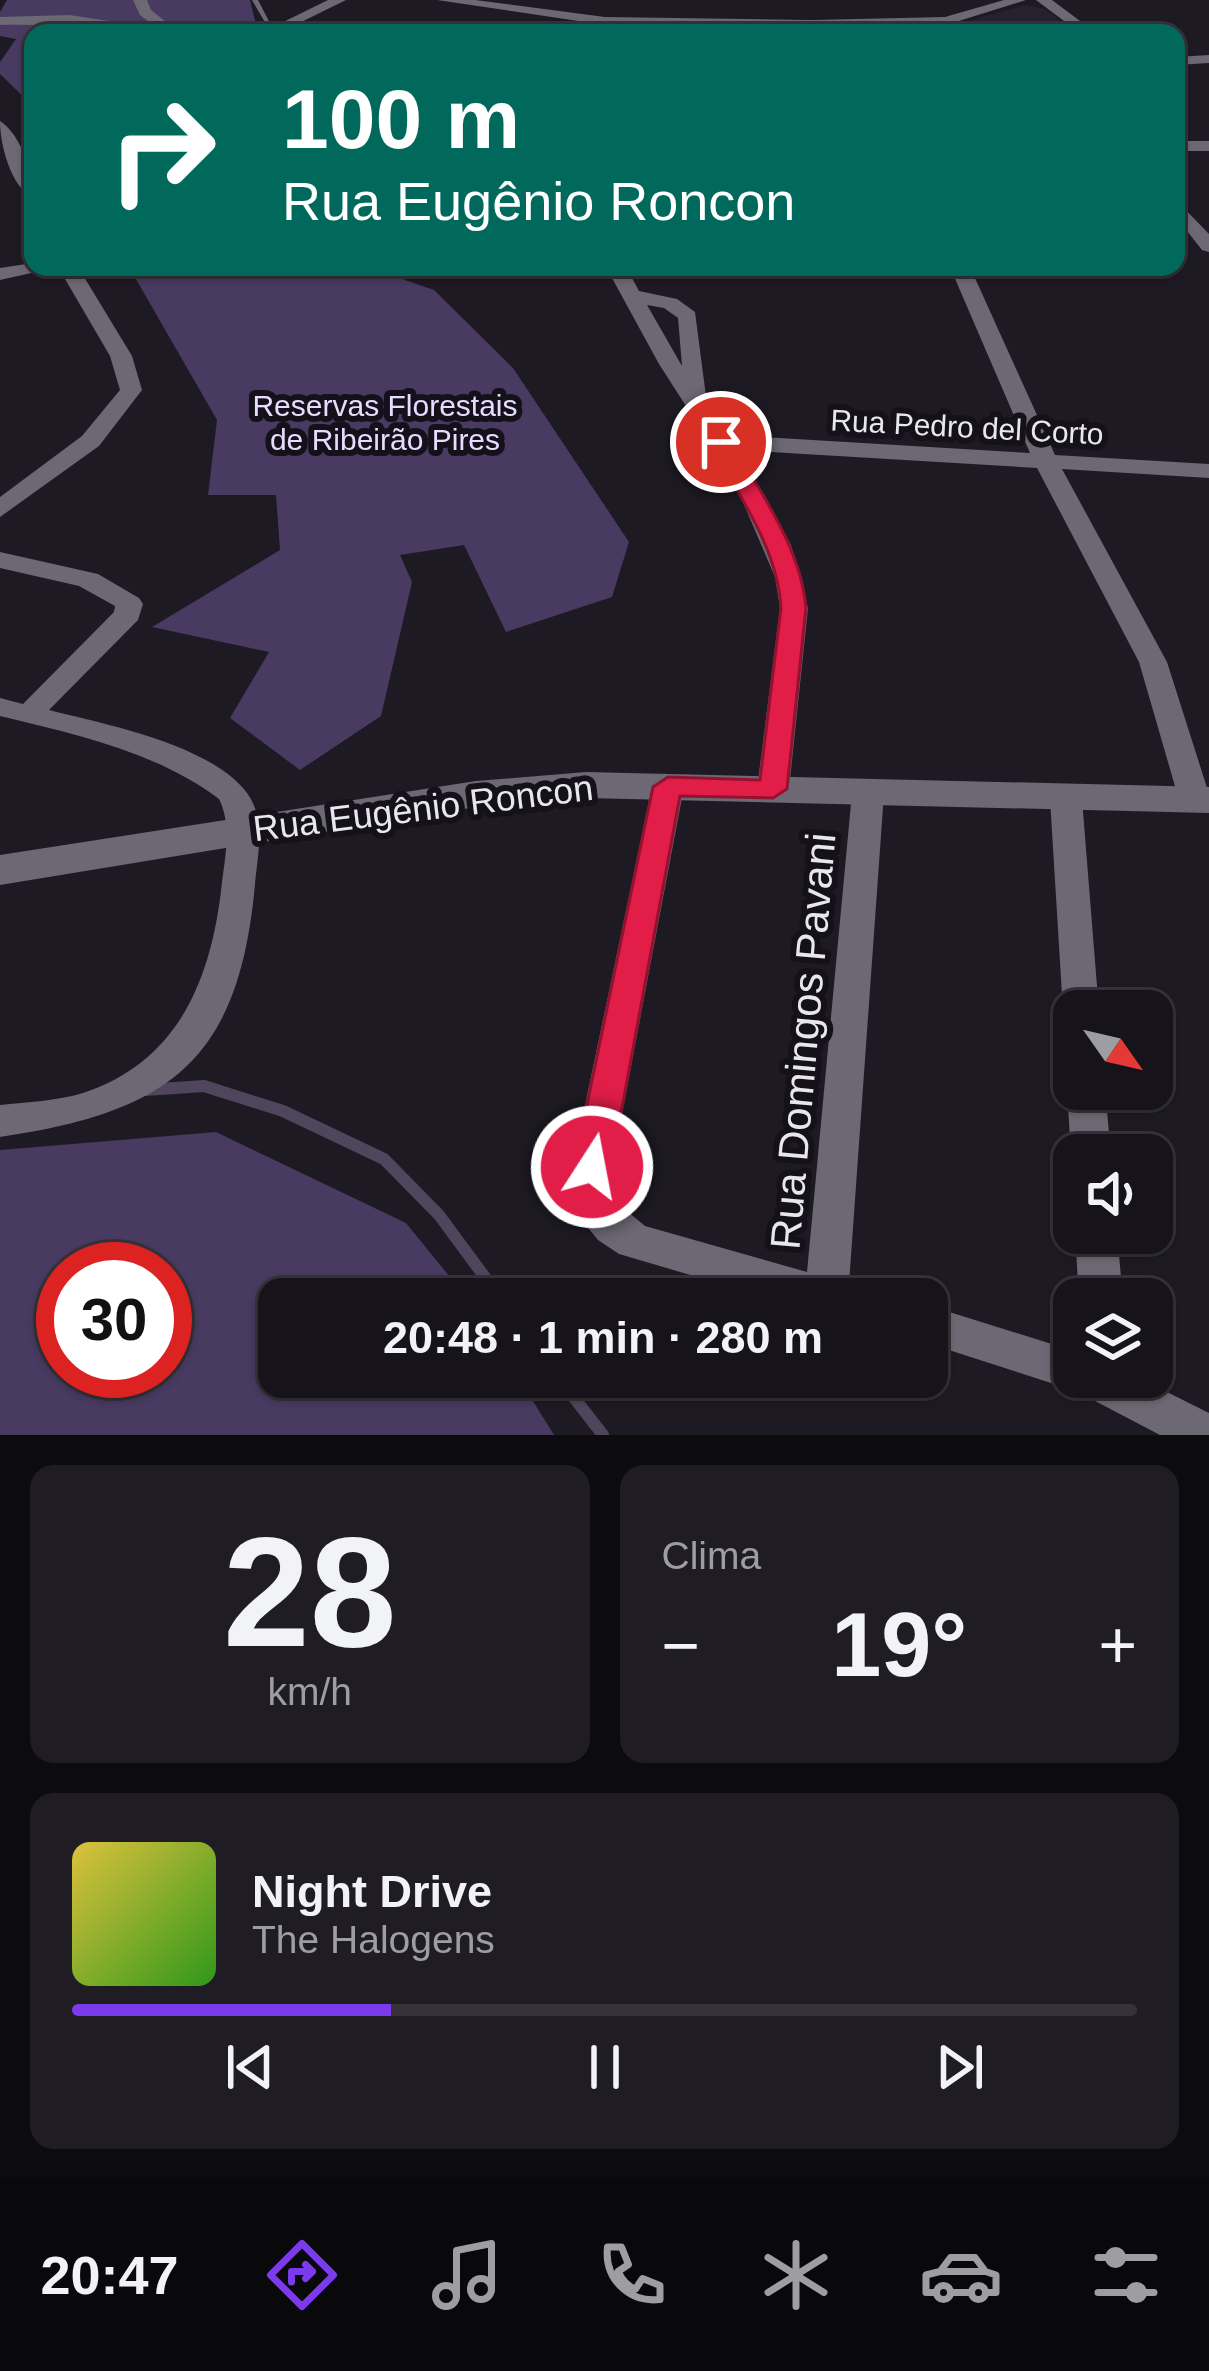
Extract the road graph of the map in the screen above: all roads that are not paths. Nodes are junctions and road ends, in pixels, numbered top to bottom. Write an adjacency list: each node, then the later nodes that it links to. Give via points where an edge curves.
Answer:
1 (140, 0): 11 (street)
2 (339, 0): 12 (street)
3 (444, 0): 13 (street)
4 (948, 0): 8 (street)
5 (1019, 0): 8 (street)
6 (1043, 0): 14 (street)
7 (682, 8): 13 (street)
8 (976, 12): 13 (street, via 921,23)
9 (0, 20): 10 (street)
10 (103, 24)
11 (161, 24)
12 (286, 24)
13 (652, 24)
14 (1076, 24)
15 (0, 126): 16 (street)
16 (24, 172)
17 (1185, 216): 18 (street)
18 (1209, 247)
19 (73, 276): 27 (street, via 121,356 131,390 96,434)
20 (621, 276): 22 (street)
21 (964, 276): 25 (street)
22 (632, 296): 23 (street); 23 (street, via 670,303 688,316)
23 (697, 402): 24 (street)
24 (721, 442): 25 (street, Rua Pedro del Corto); 31 (street, via 792,583)
25 (1046, 462): 26 (street, Rua Pedro del Corto); 34 (street, via 1153,662)
26 (1209, 471)
27 (0, 508)
28 (0, 560): 29 (street, via 104,586 129,604 128,614)
29 (15, 710): 35 (street, via 202,773 231,793)
30 (668, 787): 31 (street, Rua Eugênio Roncon); 35 (street, Rua Eugênio Roncon, via 518,789); 39 (street, via 592,1167 597,1211 634,1240)
31 (773, 789): 32 (street, Rua Eugênio Roncon)
32 (868, 793): 33 (street, Rua Eugênio Roncon); 40 (street, Rua Domingos Pavani)
33 (1066, 799): 34 (street, Rua Eugênio Roncon); 37 (street)
34 (1202, 800)
35 (243, 830): 36 (street, Rua Eugênio Roncon); 38 (street, via 235,922 195,1038 167,1066 97,1104)
36 (0, 870)
37 (1080, 990)
38 (0, 1121)
39 (764, 1278)
40 (833, 1278)
41 (948, 1331): 42 (street)
42 (1053, 1364)
43 (1134, 1398): 44 (street)
44 (1205, 1435)

